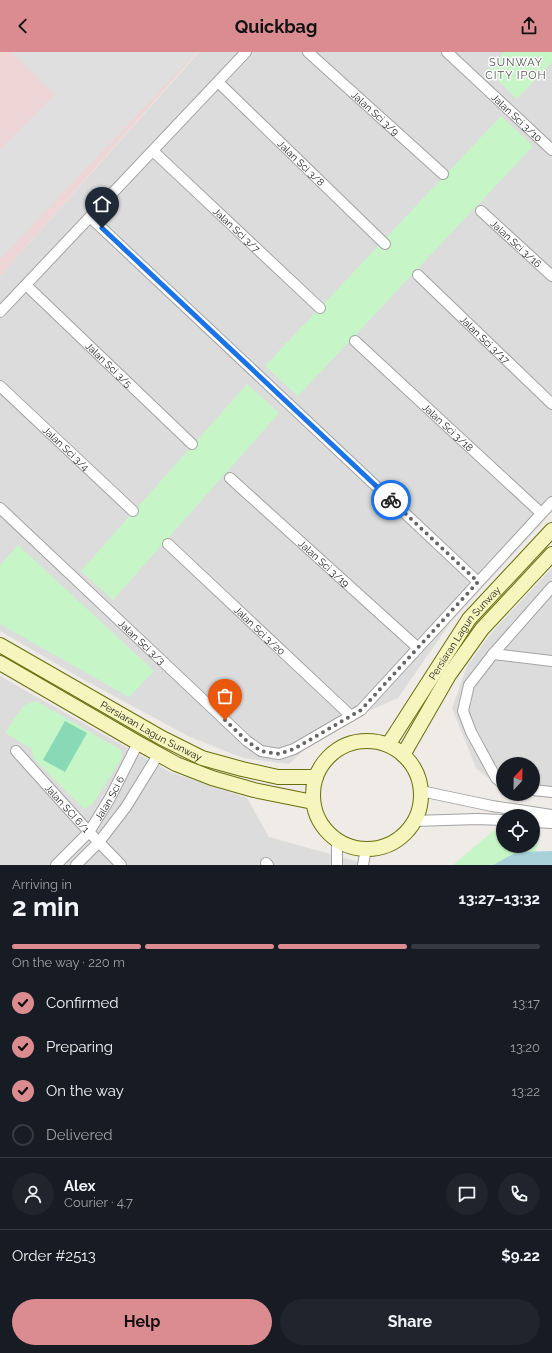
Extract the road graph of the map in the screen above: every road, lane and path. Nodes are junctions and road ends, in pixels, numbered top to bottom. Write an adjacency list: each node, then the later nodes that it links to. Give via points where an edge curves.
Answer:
1 (246, 52): 4 (street)
2 (308, 52): 7 (street, Jalan Sci 3/9)
3 (447, 52): 6 (street, Jalan Sci 3/10)
4 (218, 82): 5 (street); 10 (street, Jalan Sci 3/8)
5 (153, 150): 9 (street); 14 (street, Jalan Sci 3/7)
6 (552, 150)
7 (443, 174)
8 (481, 211): 12 (street, Jalan Sci 3/16)
9 (90, 217): 13 (street); 29 (street)
10 (385, 244)
11 (418, 276): 18 (street, Jalan Sci 3/17)
12 (552, 276)
13 (26, 285): 15 (street); 19 (street, Jalan Sci 3/5)
14 (320, 308)
15 (0, 312)
16 (355, 341): 24 (street, Jalan Sci 3/18)
17 (0, 386): 23 (street, Jalan Sci 3/4)
18 (552, 404)
19 (192, 444)
20 (230, 478): 32 (street, Jalan Sci 3/19)
21 (552, 502): 24 (street, Jalan Sci 3/3)
22 (0, 508): 36 (street, Jalan Sci 3/3, via 247,741 261,751 279,754 294,749)
23 (133, 511)
24 (541, 513): 29 (street, Jalan Sci 3/3)
25 (552, 530): 27 (main road, Persiaran Lagun Sunway)
26 (168, 544): 36 (street, Jalan Sci 3/20)
27 (538, 545): 28 (main road); 38 (main road, Persiaran Lagun Sunway, via 469,619)
28 (551, 555): 41 (main road, Persiaran Lagun Sunway, via 482,629 449,675)
29 (478, 582): 32 (street, Jalan Sci 3/3)
30 (552, 587): 33 (street)
31 (0, 645): 42 (main road, Persiaran Lagun Sunway, via 162,738 202,758 278,777)
32 (418, 648): 36 (street, Jalan Sci 3/3, via 361,710)
33 (492, 654): 34 (street); 43 (street, via 469,685 463,711 471,732)
34 (552, 661)
35 (0, 663): 37 (main road, Persiaran Lagun Sunway)
36 (351, 716)
37 (138, 744): 40 (main road, Persiaran Lagun Sunway); 55 (street, Jalan Sci 6)
38 (388, 745): 41 (main road); 42 (main road, via 370,741 353,742 337,750 324,762)
39 (16, 750): 55 (street, Jalan SCI 6/1)
40 (158, 755): 47 (main road, Persiaran Lagun Sunway, via 212,778); 57 (street, Jalan Sci 6, via 126,807)
41 (403, 755): 44 (main road, via 412,765)
42 (316, 777): 47 (main road)
43 (496, 778)
44 (421, 791): 48 (street); 52 (main road, via 420,806)
45 (540, 791): 46 (street)
46 (552, 792)
47 (313, 802): 56 (main road, via 326,829)
48 (477, 802): 49 (street); 50 (street)
49 (552, 815)
50 (477, 819): 51 (street); 52 (street)
51 (496, 820)
52 (414, 821): 58 (main road, via 406,832 394,841 380,847)
53 (540, 822): 54 (street)
54 (552, 823)
55 (89, 832): 57 (street, Jalan SCI 6/1); 59 (street, Jalan Sci 6)
56 (337, 839): 58 (main road, via 351,846); 62 (street)
57 (99, 842): 60 (street, Jalan Sci 6); 61 (street, Jalan SCI 6/1)
58 (366, 848): 63 (street)
59 (56, 865)
60 (76, 865)
61 (121, 865)
62 (337, 865)
63 (364, 865)

